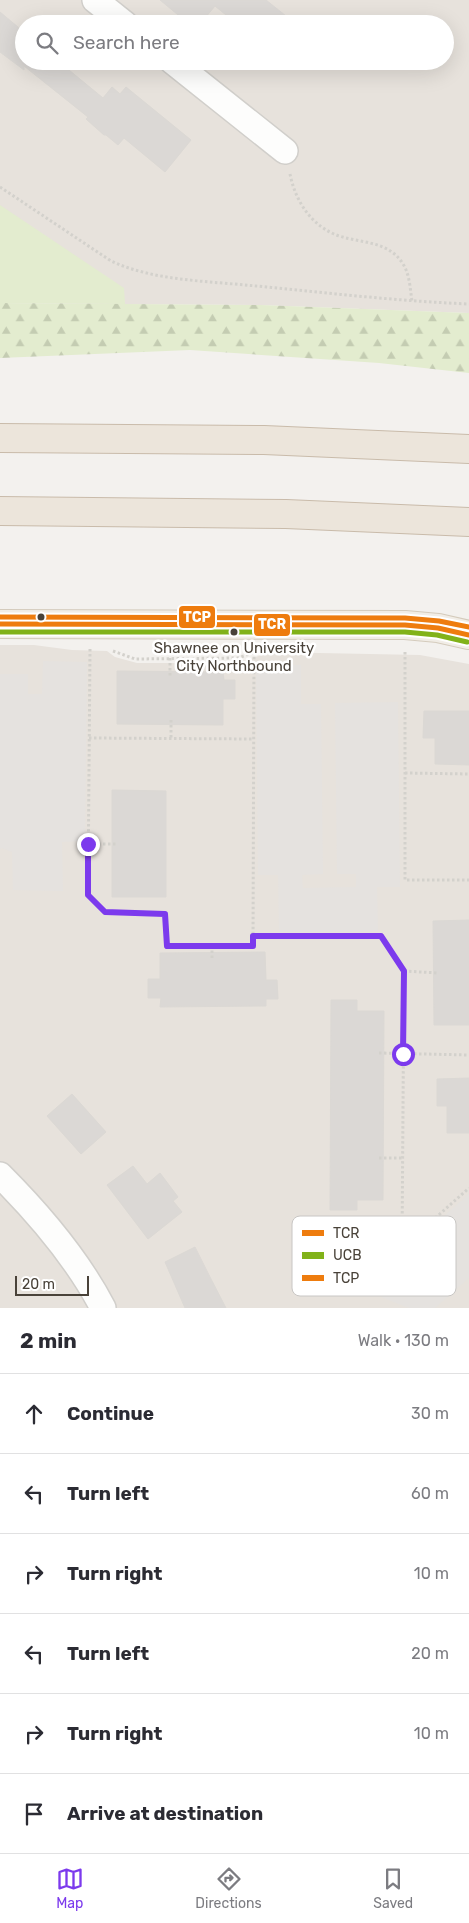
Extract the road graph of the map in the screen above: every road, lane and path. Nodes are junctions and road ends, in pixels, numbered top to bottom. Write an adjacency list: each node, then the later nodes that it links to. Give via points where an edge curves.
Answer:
1 (96, 0): 2 (street)
2 (114, 15)
3 (183, 70): 4 (street)
4 (285, 151): 6 (path, via 293,189 311,218 334,234 391,251 402,262 408,276)
5 (0, 187): 6 (path, via 110,261 130,270 182,279)
6 (412, 301): 7 (path)
7 (469, 304)
8 (0, 438): 9 (highway, via 254,440)
9 (469, 449)
10 (0, 511): 11 (highway, via 276,514)
11 (469, 522)
12 (0, 624): 13 (main road, via 405,625)
13 (469, 635)
14 (82, 647): 15 (path)
15 (90, 647): 16 (path); 26 (path)
16 (98, 647)
17 (107, 647): 23 (path, via 135,659)
18 (261, 650): 19 (path)
19 (254, 652): 23 (path, via 238,658); 28 (path)
20 (397, 652): 21 (path)
21 (406, 652): 22 (path); 29 (path)
22 (414, 653)
23 (170, 658): 24 (path)
24 (170, 676)
25 (171, 720): 27 (path)
26 (89, 738): 27 (path); 31 (path)
27 (171, 739): 28 (path)
28 (254, 740): 34 (path)
29 (405, 773): 30 (path); 33 (path, via 405,880)
30 (469, 774)
31 (88, 844): 32 (path); 35 (path, via 88,895 105,912 165,914 167,946)
32 (117, 844)
33 (469, 880)
34 (253, 936): 35 (path, via 253,946); 37 (path, via 381,936)
35 (212, 946): 36 (path)
36 (212, 958)
37 (404, 971): 38 (path); 40 (path)
38 (438, 973)
39 (379, 1053): 40 (path)
40 (403, 1054): 41 (path); 43 (path)
41 (469, 1055)
42 (379, 1158): 43 (path)
43 (403, 1158): 46 (path)
44 (0, 1175): 48 (street, via 69,1253)
45 (469, 1188): 47 (path)
46 (402, 1216)
47 (437, 1216)
48 (103, 1308)

